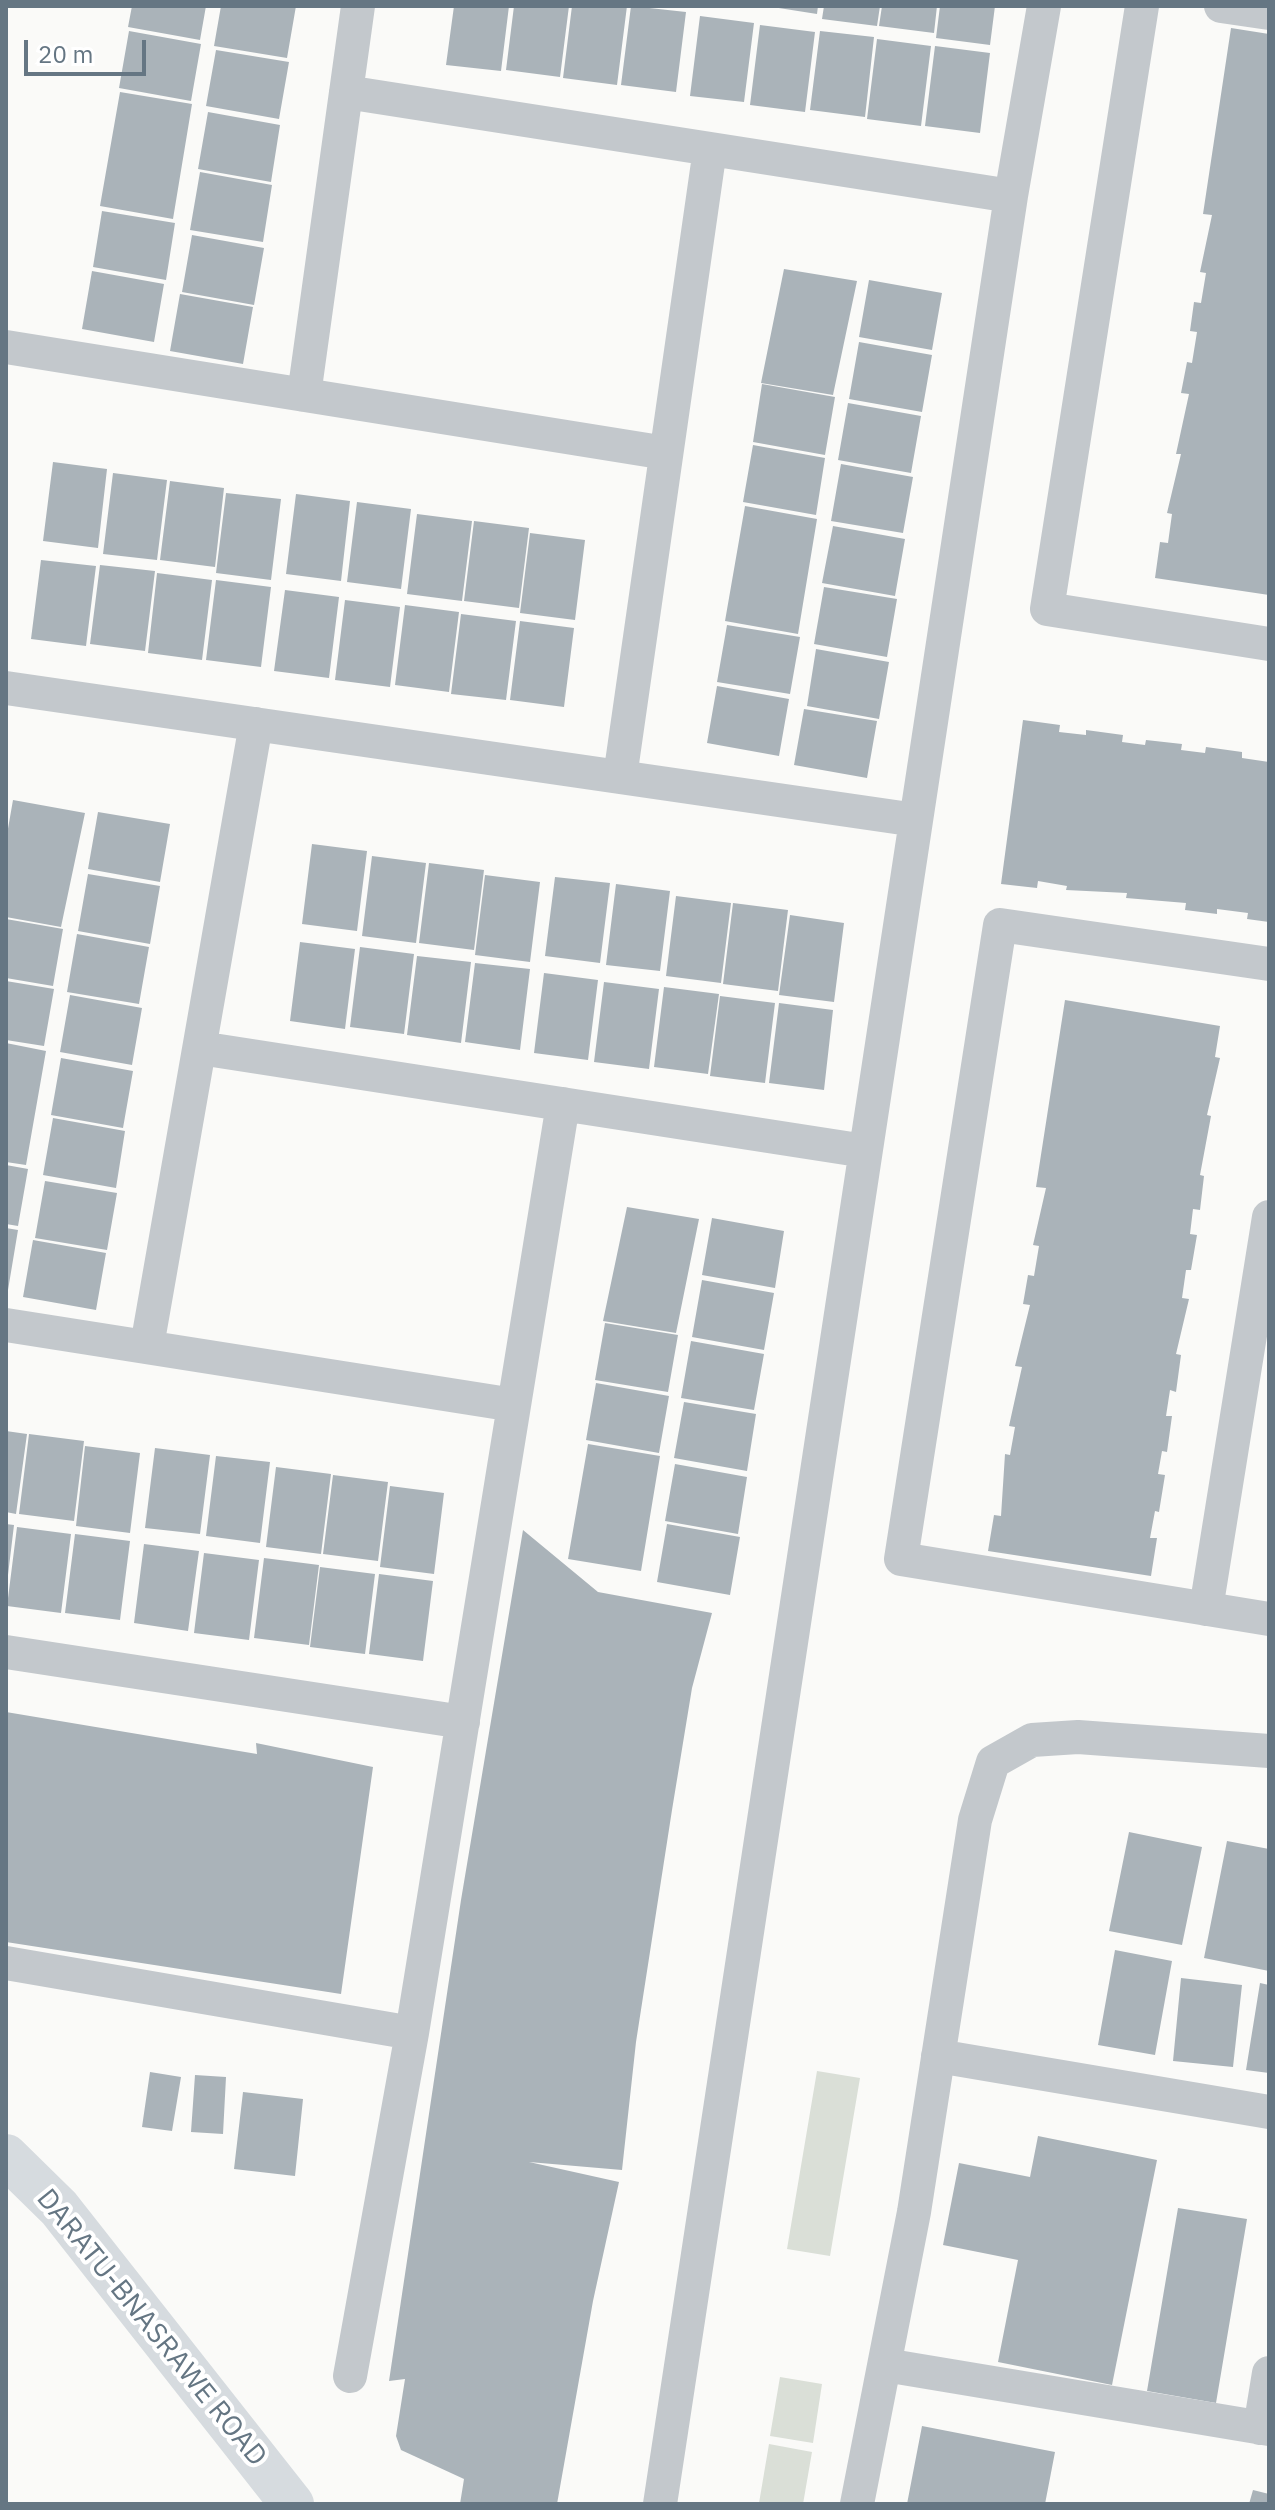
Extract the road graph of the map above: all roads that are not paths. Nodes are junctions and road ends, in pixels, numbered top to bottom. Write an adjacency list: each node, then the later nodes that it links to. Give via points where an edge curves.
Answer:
1 (358, 6): 6 (street)
2 (1044, 6): 8 (street)
3 (1142, 6): 12 (street, via 1047,609)
4 (1221, 6): 5 (street)
5 (1269, 13)
6 (346, 92): 7 (street); 10 (street)
7 (710, 149): 8 (street); 11 (street)
8 (1011, 196): 16 (street)
9 (6, 347): 10 (street)
10 (304, 395): 11 (street)
11 (666, 453): 15 (street)
12 (1269, 644)
13 (6, 688): 14 (street)
14 (256, 724): 15 (street); 18 (street)
15 (620, 777): 16 (street)
16 (916, 820): 20 (street)
17 (1269, 964): 26 (street, via 1000,925 901,1559)
18 (200, 1048): 19 (street); 24 (street)
19 (563, 1104): 20 (street); 25 (street)
20 (865, 1151): 41 (street)
21 (1269, 1217): 22 (street)
22 (1264, 1283): 26 (street)
23 (6, 1325): 24 (street)
24 (147, 1346): 25 (street)
25 (514, 1405): 29 (street)
26 (1206, 1609): 27 (street)
27 (1269, 1619)
28 (6, 1652): 29 (street)
29 (463, 1722): 32 (street)
30 (1269, 1751): 33 (street, via 1078,1737 1032,1740 993,1762 975,1820)
31 (6, 1963): 32 (street)
32 (412, 2033): 38 (street)
33 (938, 2056): 34 (street); 36 (street)
34 (1269, 2112)
35 (6, 2156): 40 (street, DARATU-BNASRAWE ROAD, via 59,2208)
36 (885, 2365): 39 (street); 42 (street)
37 (1269, 2373): 39 (street)
38 (350, 2376)
39 (1264, 2428)
40 (292, 2504)
41 (660, 2504)
42 (857, 2504)

